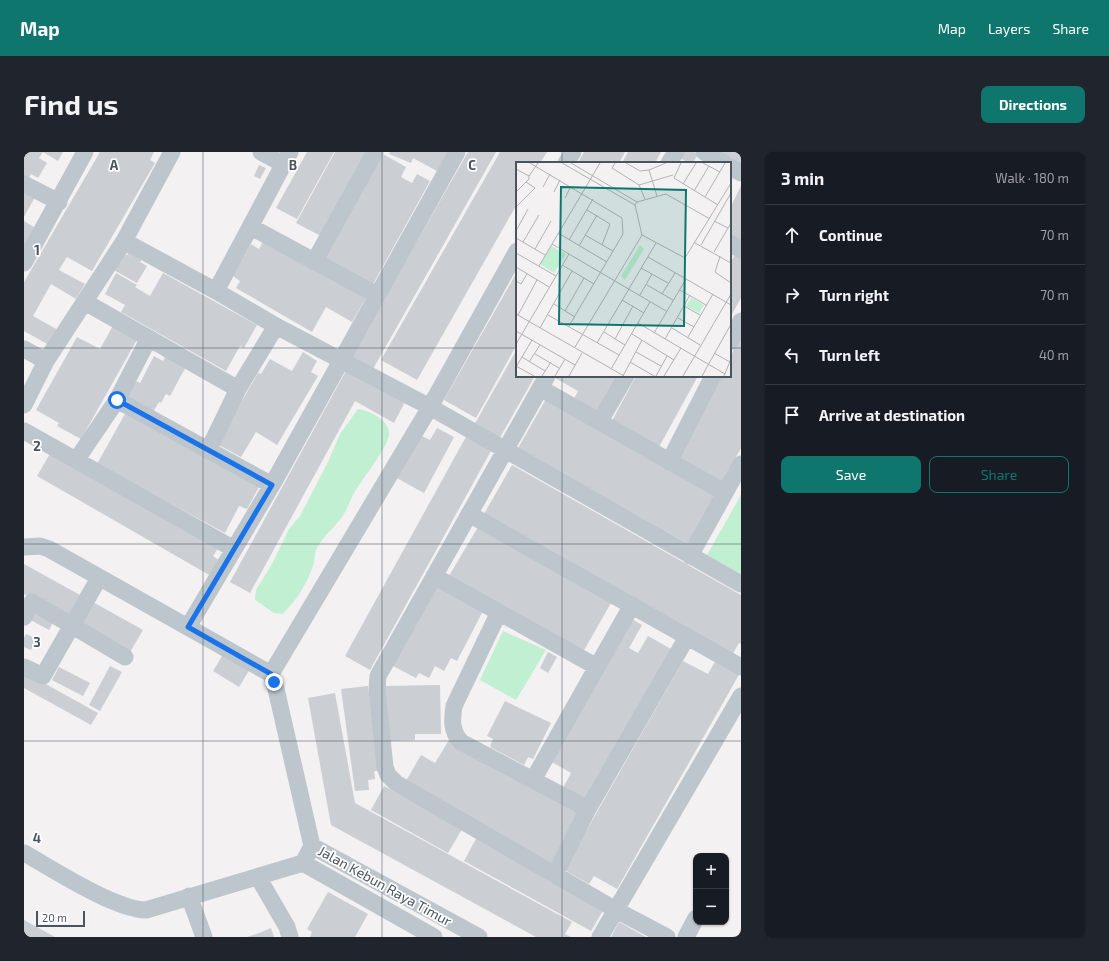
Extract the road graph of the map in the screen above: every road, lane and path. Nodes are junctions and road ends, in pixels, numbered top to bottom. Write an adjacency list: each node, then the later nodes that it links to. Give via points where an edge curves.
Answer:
1 (86, 152): 16 (street)
2 (172, 152): 18 (street)
3 (261, 152): 9 (street)
4 (375, 152): 22 (street)
5 (457, 152): 25 (street)
6 (573, 152): 10 (street)
7 (676, 152): 11 (street)
8 (704, 152): 12 (street)
9 (287, 158): 17 (street)
10 (567, 162)
11 (670, 162)
12 (722, 162)
13 (731, 168): 14 (street)
14 (741, 173)
15 (24, 184): 16 (street)
16 (59, 202): 23 (street)
17 (252, 227): 22 (street); 24 (street)
18 (124, 241): 24 (street); 26 (street)
19 (731, 244): 20 (street)
20 (741, 250)
21 (516, 253): 40 (street)
22 (314, 262): 25 (street)
23 (24, 263)
24 (216, 291): 28 (street)
25 (377, 295): 33 (street)
26 (85, 302): 29 (street); 32 (street)
27 (741, 321): 30 (street)
28 (276, 326): 33 (street); 37 (street)
29 (149, 338): 37 (street); 38 (street)
30 (731, 340)
31 (24, 349): 32 (street)
32 (46, 361): 39 (street)
33 (341, 361): 40 (street); 48 (street)
34 (625, 377): 41 (street)
35 (712, 377): 46 (street)
36 (543, 382): 41 (street); 43 (street)
37 (238, 389): 44 (street)
38 (117, 400): 44 (street); 45 (street)
39 (24, 405)
40 (430, 407): 43 (street); 67 (street)
41 (600, 421): 46 (street)
42 (24, 431): 45 (street)
43 (504, 450): 50 (street); 53 (street)
44 (208, 451): 48 (street)
45 (77, 460): 52 (street)
46 (669, 462): 49 (street)
47 (741, 464): 49 (street)
48 (272, 485): 52 (street)
49 (724, 492): 53 (street)
50 (469, 514): 54 (street); 57 (street)
51 (24, 547): 55 (street, via 40,546)
52 (234, 549): 61 (street)
53 (690, 556): 56 (street)
54 (434, 576): 58 (street); 74 (street, via 377,682 388,775 396,783)
55 (99, 578): 60 (street); 61 (street)
56 (741, 584)
57 (632, 605): 62 (street); 65 (street)
58 (499, 612): 65 (street); 69 (street, via 454,706 454,732 461,742)
59 (24, 617): 60 (street, via 32,602)
60 (72, 626): 63 (street); 64 (street, via 43,676)
61 (188, 627): 67 (street)
62 (687, 637): 66 (street); 70 (street)
63 (125, 657)
64 (24, 667)
65 (597, 667): 69 (street)
66 (741, 667)
67 (271, 674): 71 (street)
68 (741, 696): 77 (street)
69 (533, 780): 70 (street)
70 (588, 809): 74 (street)
71 (312, 846): 73 (street); 82 (street, Jalan Kebun Raya Timur)
72 (24, 853): 76 (street, via 67,878 136,910 155,909)
73 (303, 863): 75 (street); 81 (street, Jalan Kebun Raya Timur)
74 (555, 874): 77 (street)
75 (258, 877): 76 (street); 80 (street, via 287,927)
76 (189, 896): 79 (street)
77 (616, 910): 83 (street); 84 (street)
78 (693, 924): 85 (street)
79 (204, 937)
80 (290, 937)
81 (434, 937)
82 (479, 937)
83 (600, 937)
84 (667, 937)
85 (686, 937)

